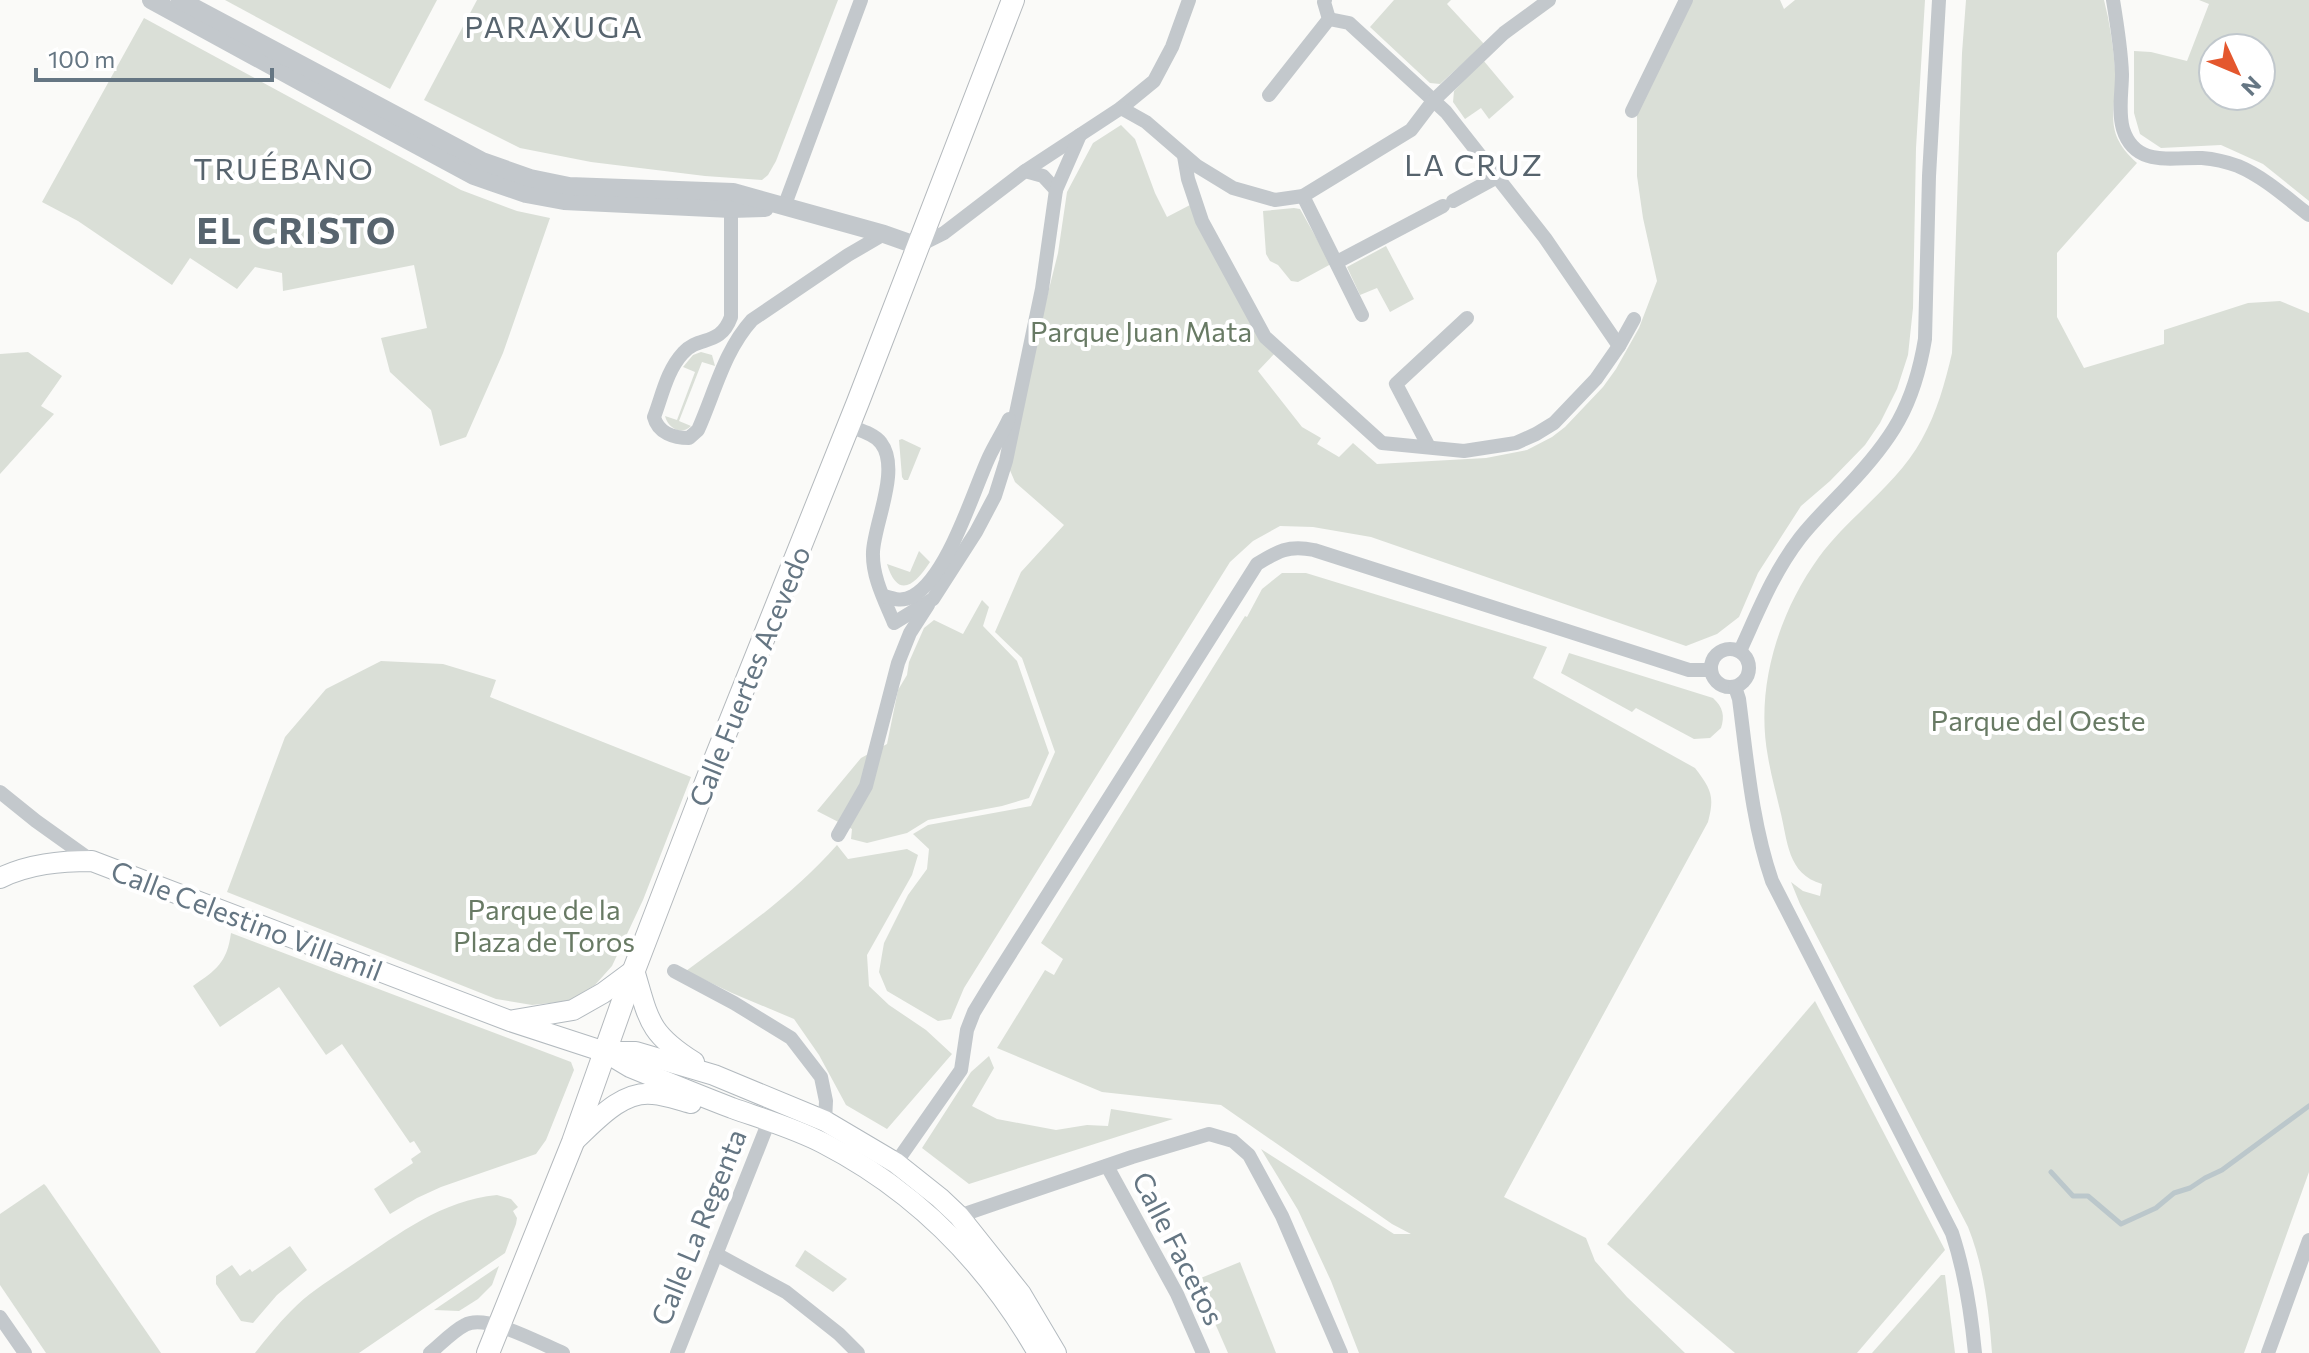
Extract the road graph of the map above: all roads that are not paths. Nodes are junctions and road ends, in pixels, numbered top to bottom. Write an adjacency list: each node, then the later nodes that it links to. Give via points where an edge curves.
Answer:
1 (151, 0): 23 (street, via 474,176 564,201)
2 (180, 0): 22 (street, via 482,161 530,178 569,186 733,192)
3 (861, 0): 22 (street)
4 (1013, 0): 26 (highway, Calle Fuertes Acevedo)
5 (1189, 0): 14 (street, via 1154,81)
6 (1325, 0): 11 (street)
7 (1549, 0): 13 (street, via 1504,33)
8 (1686, 0): 15 (street)
9 (1939, 0): 44 (street, via 1925,339 1913,392 1881,449 1783,562)
10 (2113, 0): 24 (street, via 2121,119 2132,144 2154,159 2204,158 2238,166)
11 (1329, 19): 12 (street); 13 (street, via 1349,23)
12 (1269, 95)
13 (1433, 101): 19 (street); 21 (street, via 1411,130)
14 (1121, 108): 16 (street); 17 (street, via 1146,122)
15 (1632, 111)
16 (1080, 135): 18 (street); 20 (street)
17 (1184, 156): 21 (street, via 1221,182 1254,196); 38 (street, via 1202,221 1265,337 1382,443)
18 (1025, 171): 20 (street, via 1043,176); 26 (street, via 944,233)
19 (1497, 177): 27 (street); 34 (street)
20 (1056, 190): 36 (street)
21 (1303, 196): 27 (street)
22 (784, 207): 23 (street); 25 (street)
23 (731, 209): 28 (street)
24 (2309, 215)
25 (884, 234): 26 (street); 32 (street)
26 (918, 246): 37 (highway, Calle Fuertes Acevedo)
27 (1337, 262): 29 (street)
28 (731, 315): 32 (street, via 741,324); 33 (street, via 721,335)
29 (1362, 315)
30 (1467, 318): 38 (street, via 1396,384)
31 (1634, 319): 34 (street)
32 (752, 320): 35 (street)
33 (700, 344): 35 (street, via 719,351); 35 (street, via 685,350 674,365 654,417 656,425 678,438 689,438 698,430)
34 (1619, 346): 38 (street, via 1574,403 1536,434 1492,448)
35 (723, 366)
36 (1020, 388): 39 (street); 40 (street)
37 (849, 426): 41 (street, via 880,442 887,457 885,502 873,553); 52 (highway, Calle Fuertes Acevedo)
38 (1429, 447)
39 (976, 488): 40 (street); 41 (street, via 947,555 927,584 900,601)
40 (995, 496): 42 (street)
41 (884, 596): 43 (street)
42 (933, 599): 43 (street); 45 (street)
43 (894, 623): 45 (street)
44 (1740, 651): 46 (street, via 1721,651); 47 (street, via 1750,668 1746,680)
45 (898, 663): 49 (street, via 866,786)
46 (1711, 670): 47 (street, via 1718,683); 61 (street, via 1689,670 1314,550 1285,549 1257,564 981,1001 967,1030 961,1070)
47 (1735, 687): 77 (street, via 1772,881 1952,1233)
48 (0, 792): 50 (street, Calle Celestino Villamil)
49 (838, 835)
50 (92, 861): 51 (main road, via 18,869); 54 (main road, Calle Celestino Villamil)
51 (0, 878)
52 (634, 970): 54 (main road, via 573,1010); 55 (highway, Calle Fuertes Acevedo); 56 (main road, via 656,1031 670,1047)
53 (674, 971): 58 (street, via 791,1038 821,1077)
54 (510, 1021): 55 (main road, Calle Celestino Villamil)
55 (605, 1052): 56 (main road, via 636,1052); 57 (main road, via 630,1067); 59 (highway, Calle Fuertes Acevedo)
56 (714, 1075): 58 (main road)
57 (769, 1121): 59 (main road, via 651,1093 616,1104); 61 (main road, via 860,1164); 64 (street, Calle La Regenta)
58 (825, 1121): 61 (main road)
59 (573, 1142): 66 (highway, Calle Fuertes Acevedo)
60 (1107, 1166): 62 (street); 75 (street, Calle Facetos); 76 (street, via 1209,1134 1233,1141 1249,1155 1282,1216)
61 (890, 1172): 62 (main road, via 940,1198); 73 (main road, via 977,1264)
62 (959, 1216): 74 (main road, via 1021,1294)
63 (2309, 1240): 78 (street)
64 (716, 1254): 71 (street, Calle La Regenta); 72 (street, via 786,1292)
65 (0, 1317): 67 (street)
66 (499, 1326): 68 (street, via 467,1323); 69 (highway, Calle Fuertes Acevedo); 70 (street)
67 (25, 1353)
68 (430, 1353)
69 (488, 1353)
70 (563, 1353)
71 (677, 1353)
72 (858, 1353)
73 (1038, 1353)
74 (1056, 1353)
75 (1203, 1353)
76 (1341, 1353)
77 (1975, 1353)
78 (2268, 1353)

